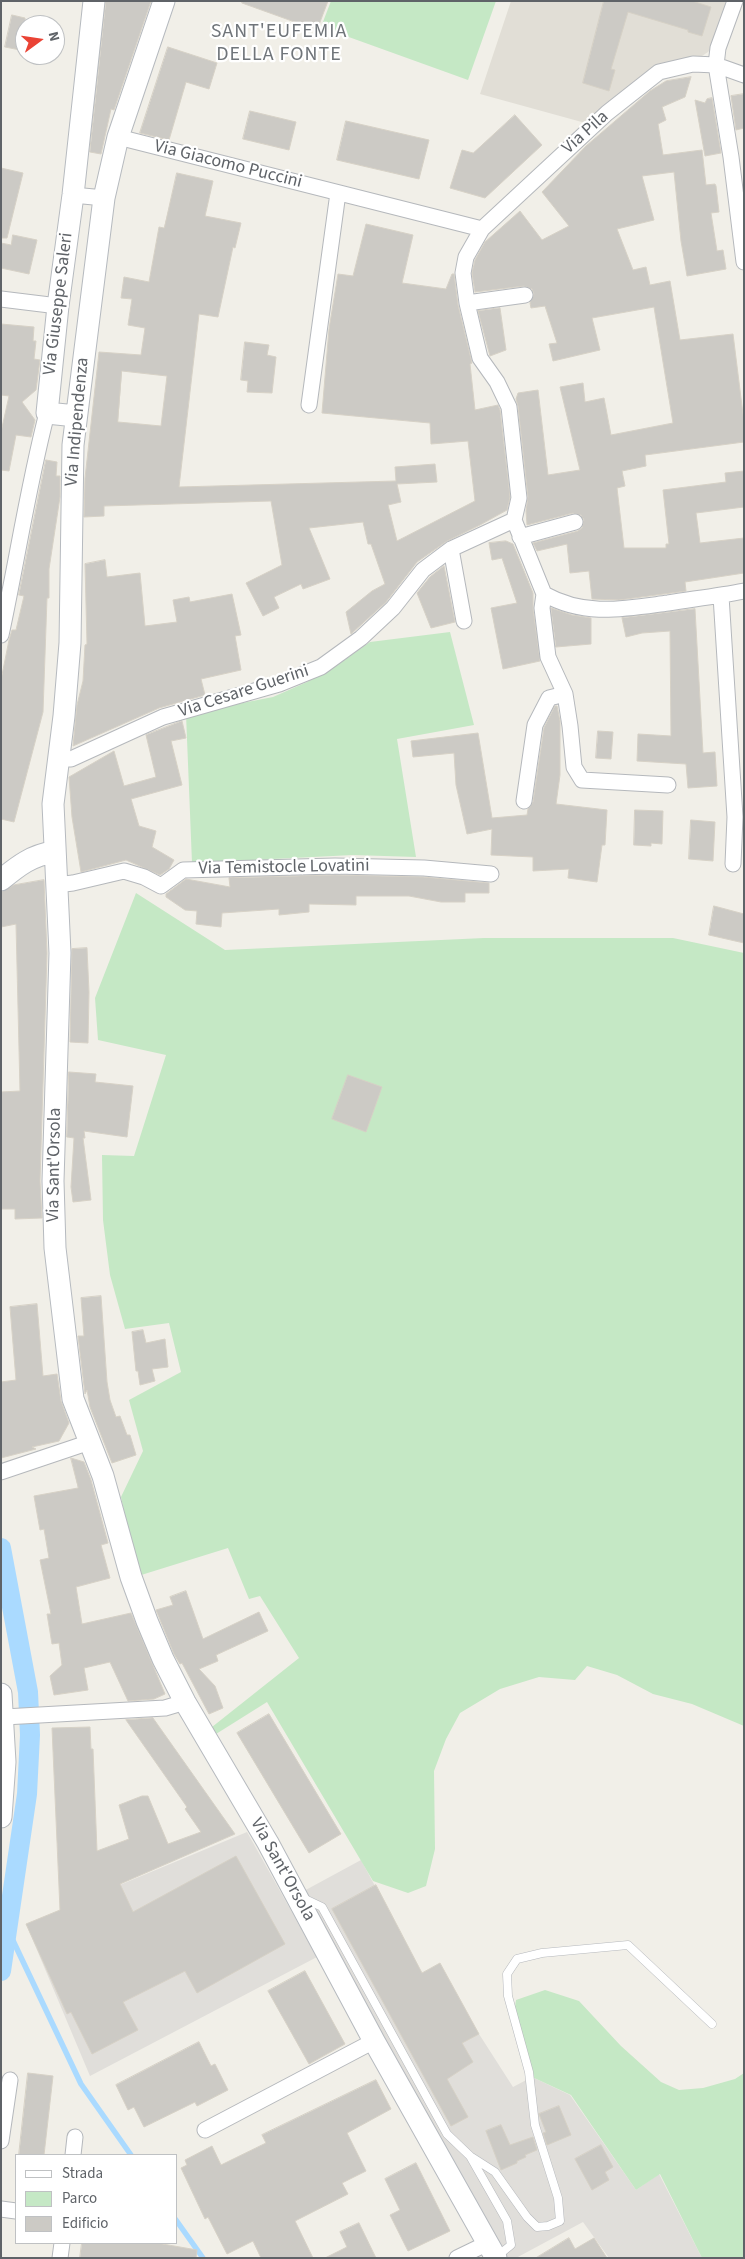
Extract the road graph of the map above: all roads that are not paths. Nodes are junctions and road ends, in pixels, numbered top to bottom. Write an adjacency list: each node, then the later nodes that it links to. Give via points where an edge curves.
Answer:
1 (94, 1): 8 (street, Via Giuseppe Saleri)
2 (164, 1): 6 (street, Via Indipendenza)
3 (735, 1): 4 (street, via 718,48)
4 (716, 65): 5 (street, Via Pila); 10 (street, Via Pila, via 693,64 659,72 606,113); 11 (street)
5 (744, 75)
6 (118, 137): 7 (street, Via Giacomo Puccini); 9 (street, Via Indipendenza)
7 (338, 192): 10 (street, Via Giacomo Puccini); 16 (street)
8 (73, 195): 9 (street); 15 (street, Via Giuseppe Saleri)
9 (104, 198): 18 (street, Via Indipendenza)
10 (482, 229): 14 (street, Via Pila, via 466,257 463,273)
11 (744, 262)
12 (525, 295): 14 (street)
13 (1, 299): 15 (street)
14 (467, 303): 19 (street, Via Pila, via 480,358 509,407 519,498)
15 (58, 306): 17 (street, Via Giuseppe Saleri)
16 (310, 406)
17 (47, 413): 18 (street); 27 (street, Via Giuseppe Saleri, via 30,480)
18 (76, 416): 29 (street, Via Indipendenza, via 72,445 70,643)
19 (514, 520): 21 (street); 22 (street, Via Cesare Guerini)
20 (575, 522): 21 (street)
21 (520, 537): 24 (street)
22 (451, 549): 26 (street); 29 (street, Via Cesare Guerini, via 423,570 393,608 361,638 321,667 280,684 164,718 71,759)
23 (744, 591): 25 (street)
24 (544, 594): 25 (street, via 580,608 608,610); 28 (street, via 542,608 548,657)
25 (721, 596): 32 (street)
26 (464, 621)
27 (1, 635)
28 (564, 694): 30 (street, via 574,766 582,780); 31 (street, via 549,698 535,725)
29 (58, 759): 33 (street, Via Indipendenza, via 53,804)
30 (668, 785)
31 (524, 802)
32 (739, 818): 34 (street)
33 (54, 852): 36 (street, via 23,862); 37 (street, Via Indipendenza)
34 (733, 864)
35 (490, 874): 37 (street, Via Temistocle Lovatini, via 424,868 335,866 183,870 161,886 124,871 73,884)
36 (1, 880)
37 (56, 884): 38 (street, Via Sant'Orsola, via 60,953 54,1248 73,1399)
38 (90, 1442): 39 (street); 41 (street, Via Sant'Orsola, via 146,1621)
39 (1, 1472)
40 (1, 1694): 42 (street)
41 (185, 1702): 42 (street, via 165,1708); 44 (street, Via Sant'Orsola)
42 (10, 1716): 43 (street)
43 (1, 1817)
44 (296, 1895): 46 (street, Via Sant'Orsola); 52 (lane, via 322,1907 447,2134)
45 (712, 2024): 52 (lane, via 628,1945 542,1953 517,1959 506,1974 508,1996 529,2072 536,2125 558,2198 560,2221 538,2226 527,2217 495,2172)
46 (374, 2041): 48 (street); 56 (street, Via Sant'Orsola)
47 (10, 2080): 50 (street)
48 (205, 2130)
49 (76, 2137): 51 (street)
50 (1, 2141)
51 (73, 2154)
52 (470, 2156): 56 (lane, via 507,2222 511,2245)
53 (1, 2209): 54 (street)
54 (15, 2211)
55 (62, 2244): 57 (street)
56 (493, 2252): 58 (street)
57 (60, 2258)
58 (457, 2258)

